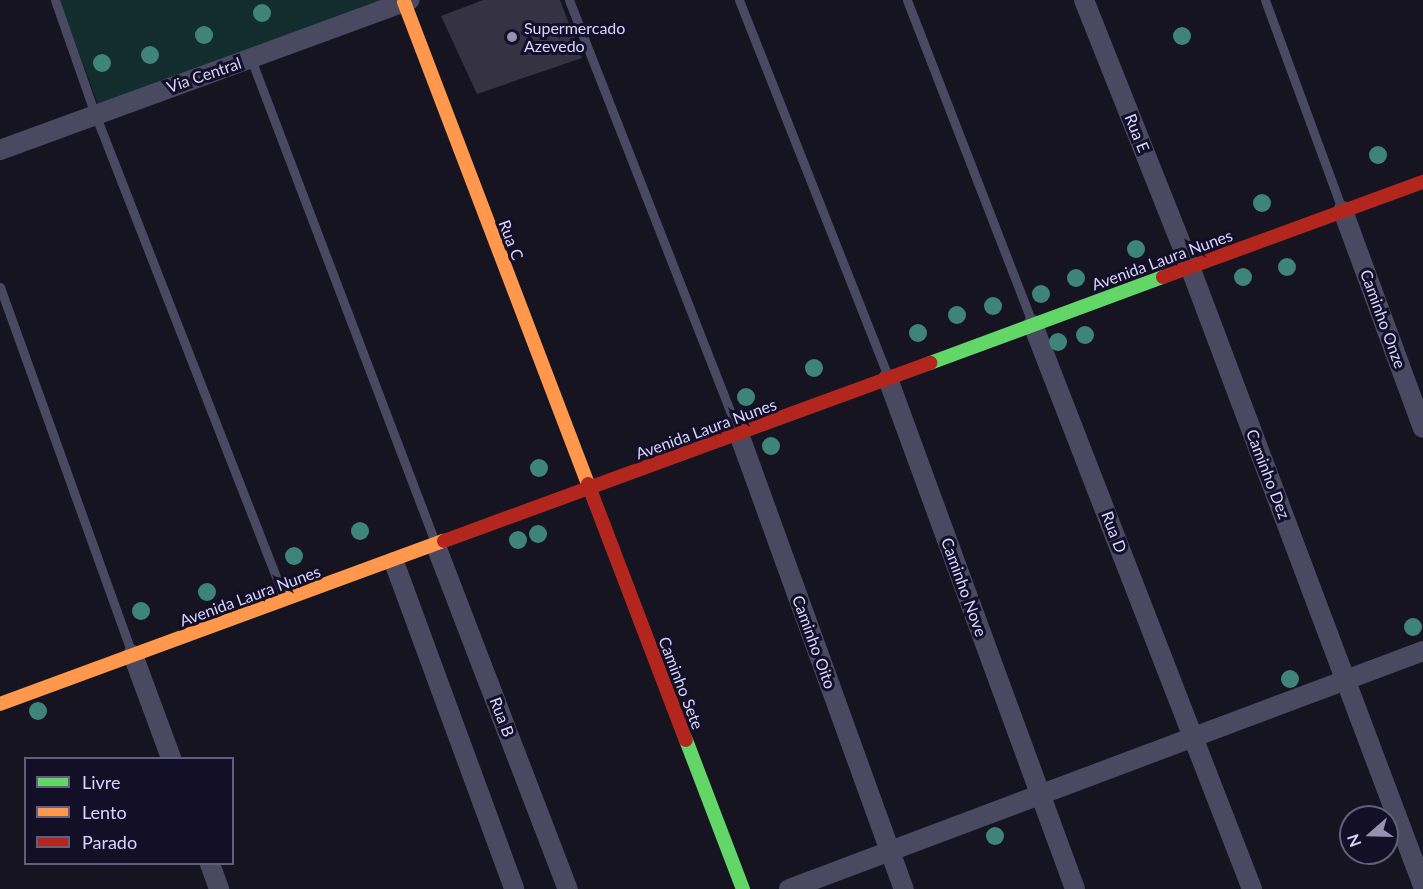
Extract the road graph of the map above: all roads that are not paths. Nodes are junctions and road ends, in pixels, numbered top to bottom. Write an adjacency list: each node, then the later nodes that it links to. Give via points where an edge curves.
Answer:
1 (55, 0): 9 (lane)
2 (569, 0): 18 (lane)
3 (739, 0): 16 (lane)
4 (907, 0): 15 (lane)
5 (1084, 0): 13 (street, Rua E)
6 (1265, 0): 12 (lane)
7 (406, 1): 8 (street, Via Central); 19 (street, Rua C)
8 (250, 59): 9 (street, Via Central); 20 (lane)
9 (95, 114): 10 (street, Via Central); 22 (lane)
10 (0, 150)
11 (1423, 182): 12 (street, Avenida Laura Nunes)
12 (1343, 212): 13 (street, Avenida Laura Nunes); 17 (street, Caminho Onze)
13 (1190, 267): 15 (street, Avenida Laura Nunes); 25 (street, Caminho Dez)
14 (0, 287): 24 (lane)
15 (1033, 325): 16 (street, Avenida Laura Nunes); 27 (street, Rua D)
16 (888, 379): 18 (street, Avenida Laura Nunes); 29 (street, Caminho Nove)
17 (1423, 428)
18 (739, 434): 19 (street, Avenida Laura Nunes); 30 (street, Caminho Oito)
19 (588, 489): 20 (street, Avenida Laura Nunes); 36 (street, Caminho Sete)
20 (436, 546): 21 (street, Avenida Laura Nunes); 35 (street, Rua B)
21 (394, 562): 22 (street, Avenida Laura Nunes); 34 (street)
22 (286, 602): 24 (street, Avenida Laura Nunes)
23 (1423, 651): 25 (street)
24 (132, 655): 26 (street, Avenida Laura Nunes); 28 (street)
25 (1346, 681): 27 (street); 32 (street, Caminho Dez)
26 (0, 704)
27 (1194, 738): 29 (street); 40 (street, Rua D)
28 (170, 757)
29 (1041, 794): 30 (street); 39 (street, Caminho Nove)
30 (889, 850): 37 (street); 38 (street, Caminho Oito)
31 (210, 865): 33 (street)
32 (1423, 886)
33 (219, 889)
34 (514, 889)
35 (568, 889)
36 (743, 889)
37 (789, 889)
38 (904, 889)
39 (1075, 889)
40 (1252, 889)

